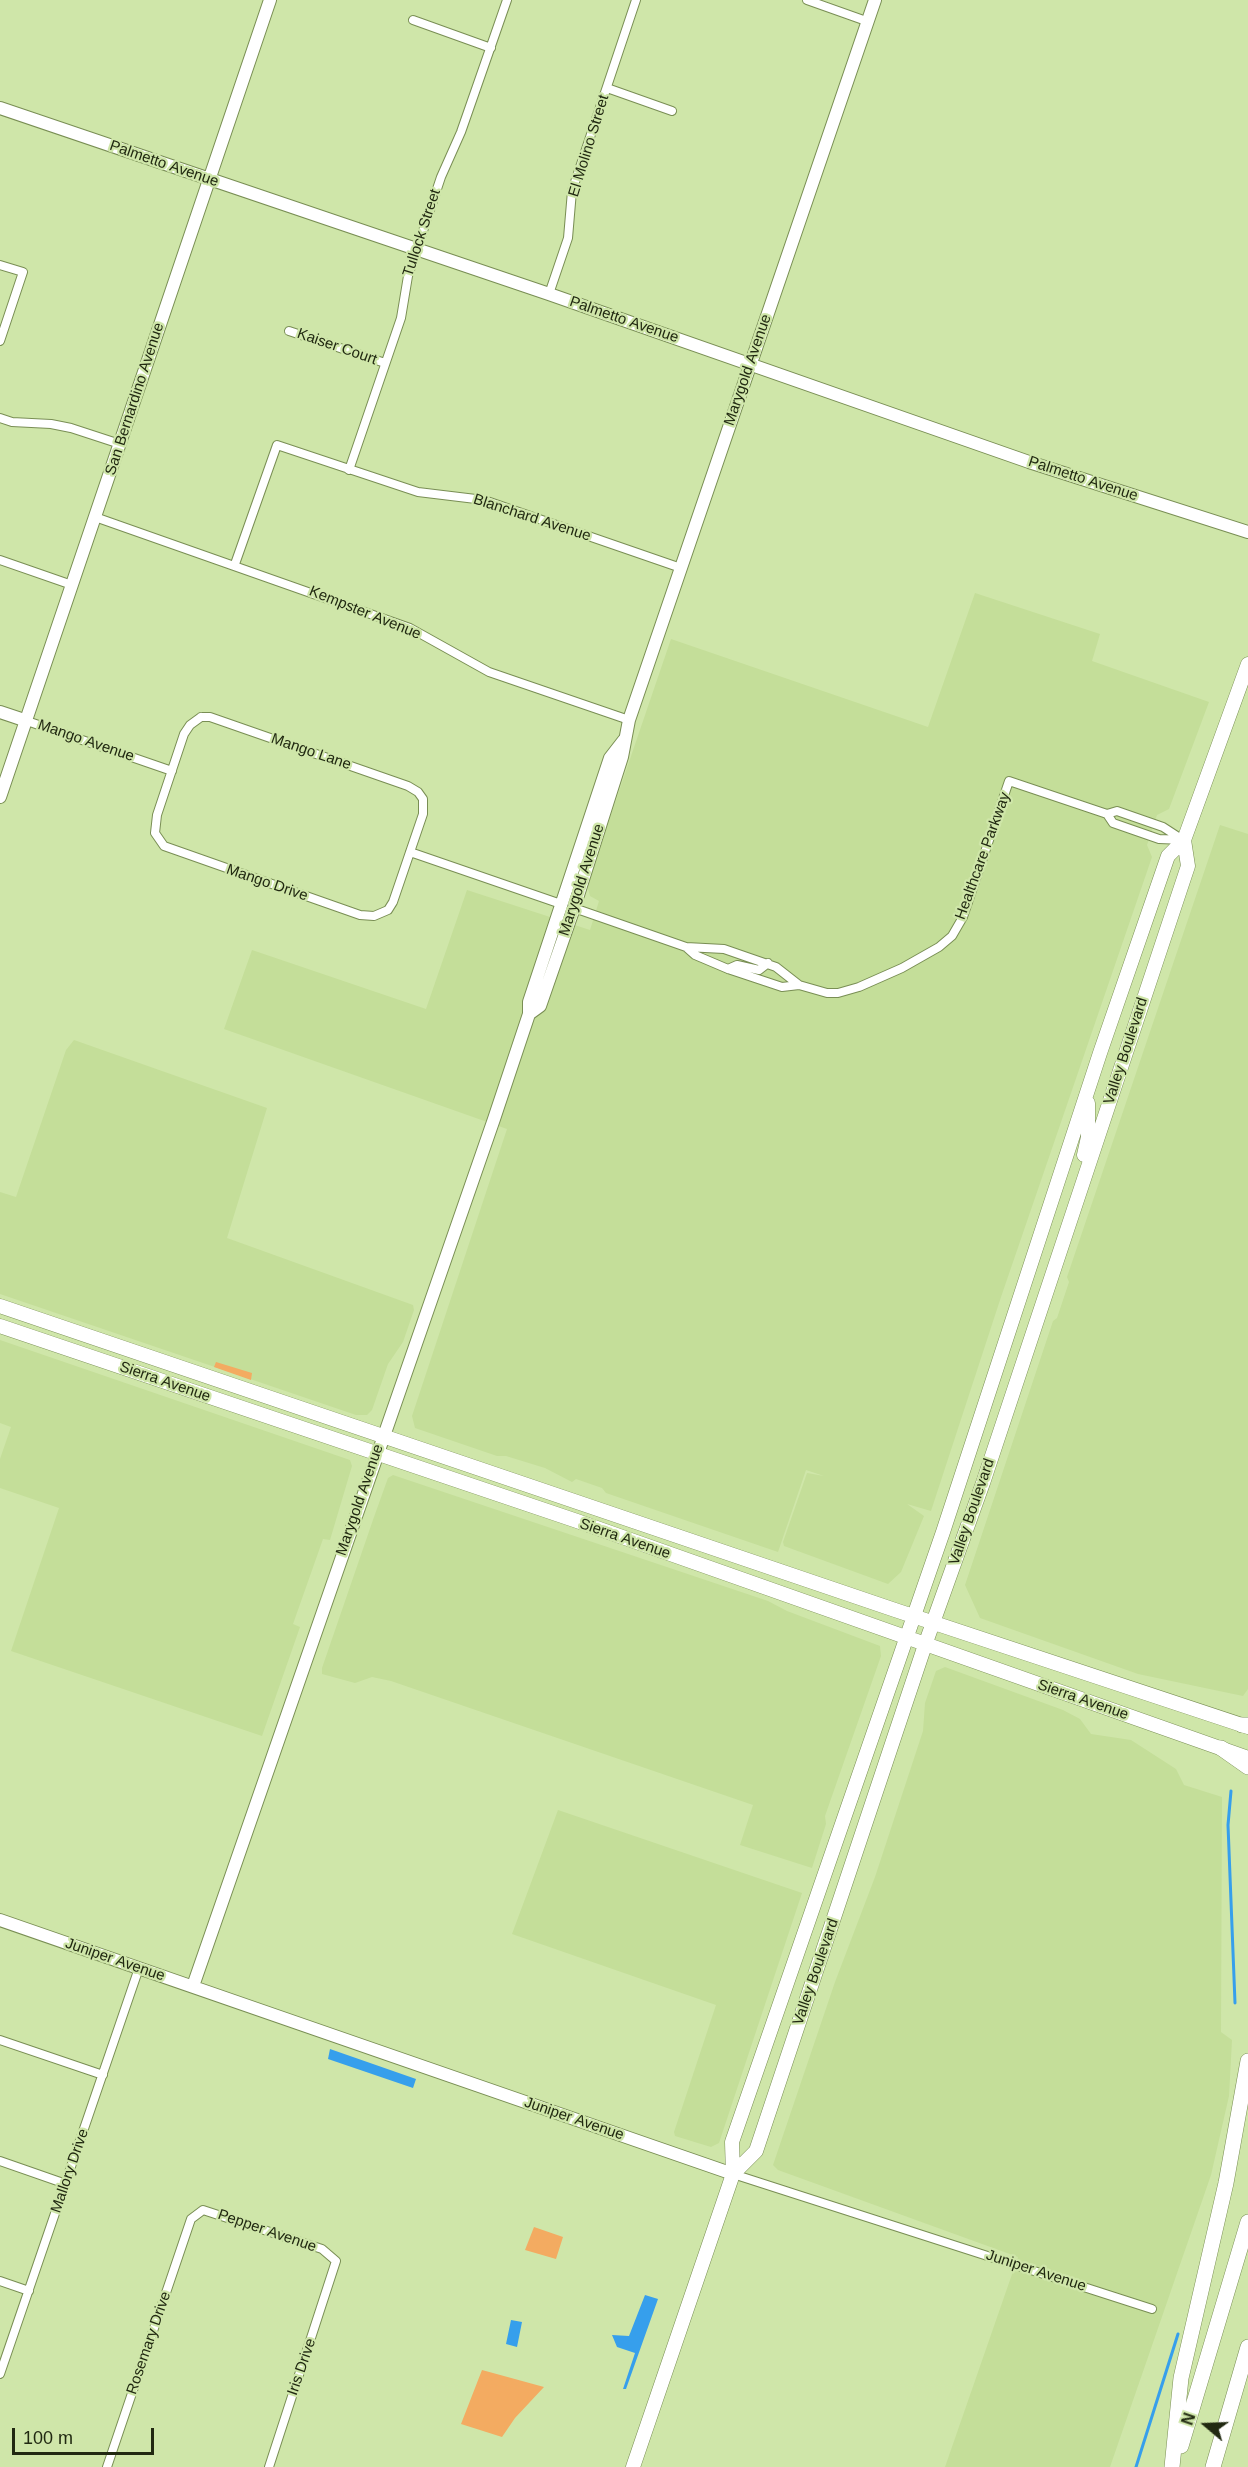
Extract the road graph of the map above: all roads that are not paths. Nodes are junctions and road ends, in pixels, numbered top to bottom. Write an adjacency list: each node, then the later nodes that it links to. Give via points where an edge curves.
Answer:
1 (270, 0): 12 (street, San Bernardino Avenue)
2 (507, 0): 8 (street, Tullock Street)
3 (636, 0): 9 (street, El Molino Street)
4 (807, 0): 7 (street)
5 (875, 0): 7 (street, Marygold Avenue)
6 (413, 20): 8 (street)
7 (869, 22): 19 (street, Marygold Avenue)
8 (491, 48): 13 (street, Tullock Street)
9 (607, 88): 11 (street); 15 (street, El Molino Street, via 572,191 568,238)
10 (0, 108): 12 (street, Palmetto Avenue)
11 (672, 111)
12 (208, 179): 13 (street, Palmetto Avenue); 21 (street, San Bernardino Avenue)
13 (417, 249): 15 (street, Palmetto Avenue); 18 (street, Tullock Street)
14 (0, 265): 17 (street, via 23,272)
15 (549, 294): 19 (street, Palmetto Avenue)
16 (290, 330): 18 (street, Kaiser Court)
17 (0, 341)
18 (386, 363): 22 (street, Tullock Street)
19 (749, 364): 24 (street, Palmetto Avenue, via 1029,462); 27 (street, Marygold Avenue)
20 (0, 418): 21 (street, via 62,426)
21 (120, 444): 23 (street, San Bernardino Avenue)
22 (349, 470): 26 (street, Blanchard Avenue, via 277,446); 27 (street, Blanchard Avenue, via 425,494 484,500)
23 (95, 517): 26 (street, Kempster Avenue); 28 (street, San Bernardino Avenue)
24 (1248, 532)
25 (0, 560): 28 (street)
26 (235, 564): 31 (street, Kempster Avenue, via 410,627 489,672)
27 (681, 568): 31 (street, Marygold Avenue)
28 (72, 585): 32 (street, San Bernardino Avenue)
29 (1248, 664): 37 (main road, Valley Boulevard)
30 (0, 712): 32 (street, Mango Avenue)
31 (629, 720): 33 (street, Marygold Avenue)
32 (27, 721): 34 (street, Mango Avenue); 36 (street, San Bernardino Avenue)
33 (624, 740): 35 (street, Marygold Avenue, via 610,758); 40 (street, Marygold Avenue)
34 (172, 771): 38 (street, Mango Lane, via 186,729 196,720 210,717 413,789 424,806); 38 (street, Mango Drive, via 155,825 157,838 164,846 315,900 370,917 383,913 393,902)
35 (603, 779): 39 (street, Marygold Avenue); 40 (street, via 602,801 574,882)
36 (0, 797)
37 (1184, 840): 44 (street, Healthcare Parkway, via 1163,827 1126,814 1107,814 1010,781 963,917 952,936 902,968 848,991 827,993); 46 (main road, Valley Boulevard, via 1168,856); 47 (main road, Valley Boulevard, via 1188,866)
38 (410, 852): 39 (street)
39 (561, 904): 45 (street, Marygold Avenue, via 529,1002)
40 (574, 908): 41 (street, Healthcare Parkway); 45 (street, Marygold Avenue, via 556,935)
41 (686, 947): 42 (street, Healthcare Parkway, via 724,949); 43 (street, Healthcare Parkway)
42 (768, 963): 43 (street, via 759,969 737,965); 44 (street, Healthcare Parkway, via 788,973)
43 (728, 969): 44 (street, Healthcare Parkway, via 782,987)
44 (799, 985)
45 (529, 1014): 52 (street, Marygold Avenue)
46 (1088, 1089): 47 (main road, via 1088,1137 1083,1154); 54 (main road, Valley Boulevard)
47 (1087, 1169): 55 (main road, Valley Boulevard)
48 (0, 1306): 51 (main road, Sierra Avenue)
49 (0, 1326): 50 (main road, Sierra Avenue)
50 (44, 1341): 51 (main road, via 72,1342 140,1364); 53 (main road, Sierra Avenue)
51 (146, 1355): 52 (main road, Sierra Avenue)
52 (382, 1435): 53 (street, Marygold Avenue); 54 (main road, Sierra Avenue)
53 (376, 1453): 56 (main road, Sierra Avenue); 64 (street, Marygold Avenue)
54 (914, 1616): 55 (main road, Sierra Avenue); 56 (main road, Valley Boulevard)
55 (933, 1621): 57 (main road, Valley Boulevard); 58 (main road, Sierra Avenue)
56 (906, 1637): 57 (main road, Sierra Avenue); 69 (main road, Valley Boulevard, via 732,2142)
57 (925, 1645): 59 (main road, Sierra Avenue); 69 (main road, Valley Boulevard, via 756,2151)
58 (1246, 1726)
59 (1221, 1748): 60 (main road, Sierra Avenue); 61 (highway)
60 (1248, 1758)
61 (1248, 1767)
62 (0, 1920): 63 (street, Juniper Avenue)
63 (139, 1968): 64 (street, Juniper Avenue); 67 (street, Mallory Drive)
64 (193, 1986): 69 (street, Juniper Avenue)
65 (0, 2040): 67 (street)
66 (1248, 2061): 84 (highway, via 1228,2172 1181,2378)
67 (103, 2075): 70 (street, Mallory Drive)
68 (0, 2161): 70 (street)
69 (733, 2174): 76 (street, Juniper Avenue); 83 (main road, Valley Boulevard)
70 (66, 2184): 75 (street, Mallory Drive)
71 (191, 2219): 73 (street, Pepper Avenue, via 198,2212 209,2211 322,2249 334,2257); 81 (street, Rosemary Drive)
72 (1248, 2222): 84 (highway)
73 (336, 2267): 82 (street, Iris Drive)
74 (0, 2282): 75 (street)
75 (29, 2291): 79 (street, Mallory Drive)
76 (1152, 2309)
77 (1248, 2347): 80 (highway)
78 (1248, 2371): 80 (highway)
79 (0, 2374)
80 (1232, 2405): 85 (highway)
81 (108, 2467)
82 (268, 2467)
83 (633, 2467)
84 (1173, 2467)
85 (1213, 2467)

